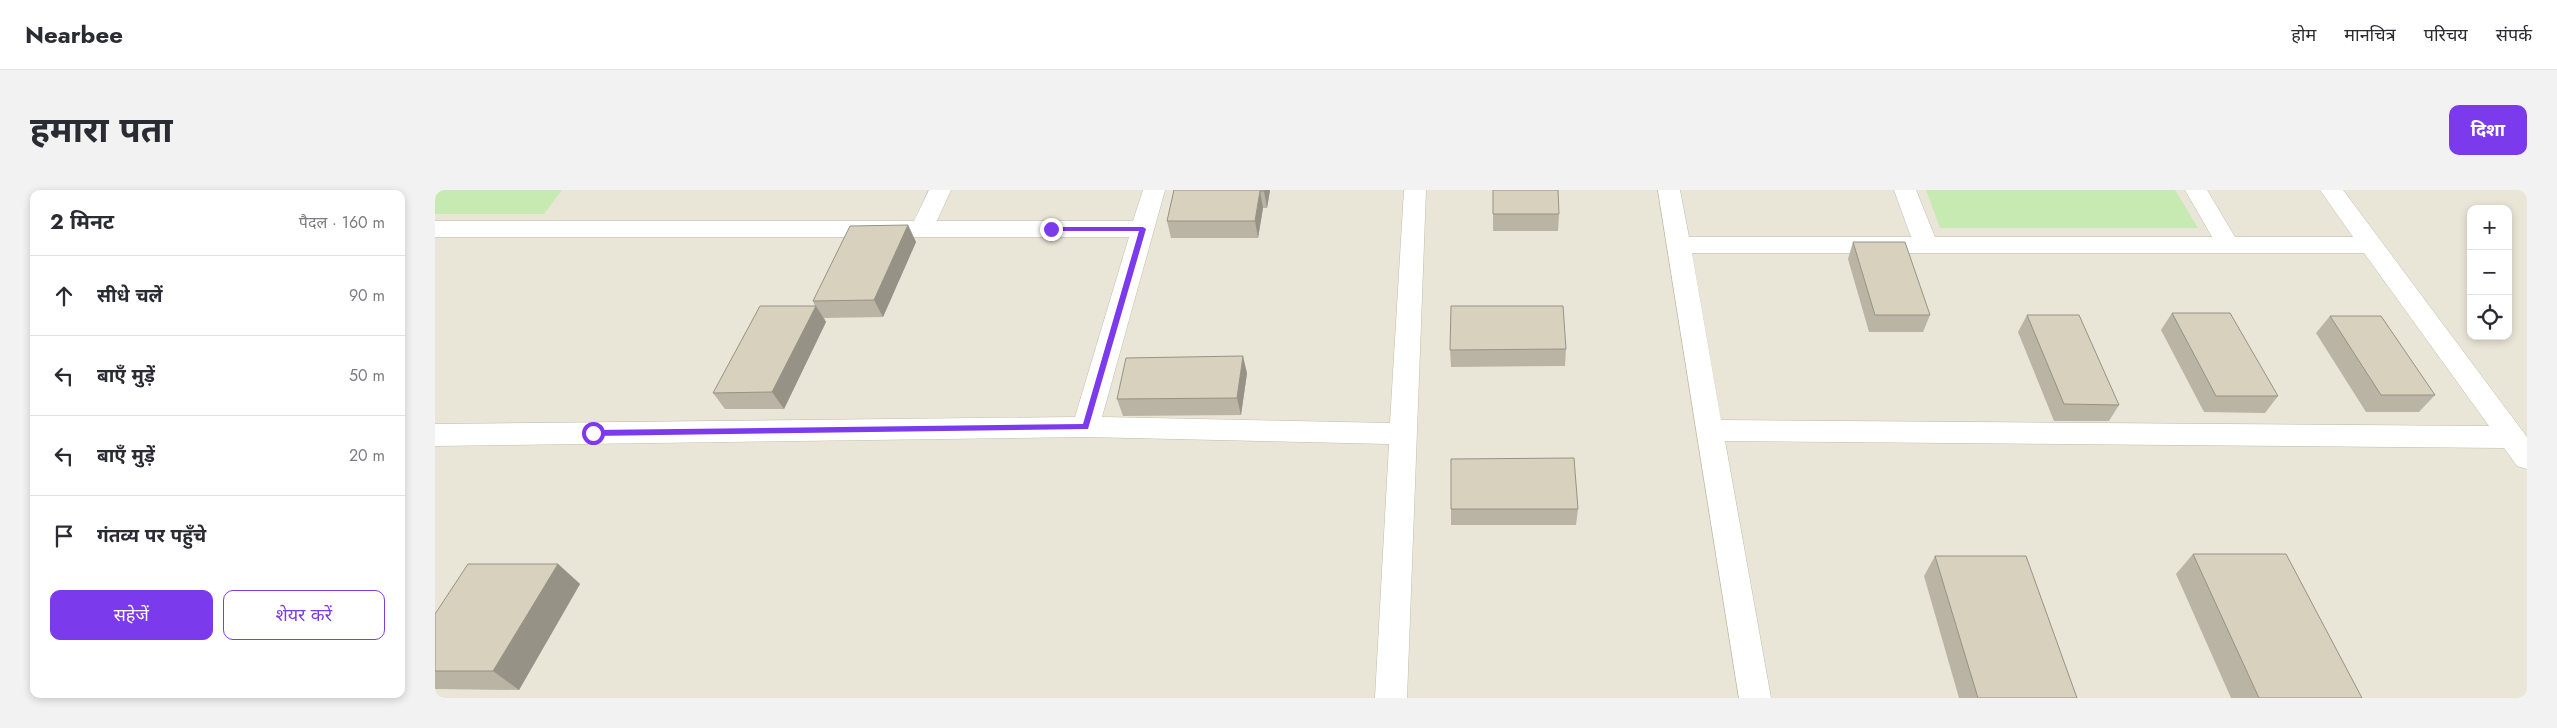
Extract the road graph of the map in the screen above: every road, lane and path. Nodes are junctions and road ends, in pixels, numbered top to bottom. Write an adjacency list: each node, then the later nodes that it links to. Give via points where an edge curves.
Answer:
1 (940, 190): 9 (street)
2 (1154, 190): 10 (street)
3 (1415, 190): 17 (street)
4 (1669, 190): 11 (street)
5 (1905, 190): 12 (street)
6 (2196, 190): 13 (street)
7 (2331, 190): 14 (street)
8 (435, 229): 9 (street)
9 (922, 229): 10 (street)
10 (1143, 229): 15 (street)
11 (1678, 245): 12 (street); 16 (street)
12 (1926, 245): 13 (street)
13 (2228, 245): 14 (street)
14 (2371, 245): 19 (street)
15 (1086, 427): 17 (street); 18 (street)
16 (1709, 430): 19 (street); 21 (street)
17 (1402, 434): 20 (street)
18 (435, 435)
19 (2519, 447)
20 (1391, 698)
21 (1755, 698)

